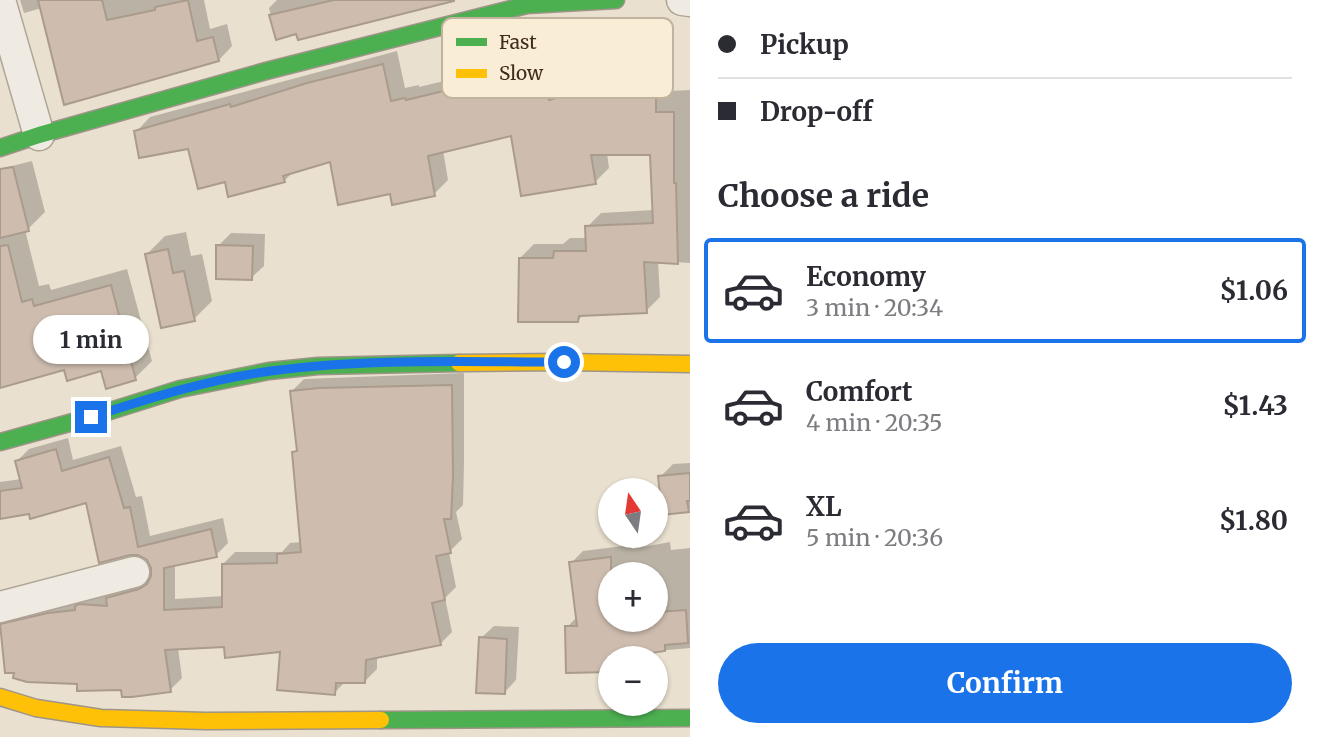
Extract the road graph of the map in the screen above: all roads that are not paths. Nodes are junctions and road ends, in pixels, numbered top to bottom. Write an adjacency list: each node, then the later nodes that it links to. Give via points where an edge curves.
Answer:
1 (0, 0): 7 (street)
2 (616, 0): 5 (street, via 527,5)
3 (682, 0): 4 (street)
4 (690, 1)
5 (476, 18)
6 (442, 26): 7 (street)
7 (39, 135): 8 (street)
8 (0, 148)
9 (690, 364): 10 (street, via 399,363 269,371 180,389)
10 (0, 442)
11 (134, 572): 12 (street)
12 (0, 607)
13 (0, 697): 14 (street, via 101,718)
14 (690, 718)

